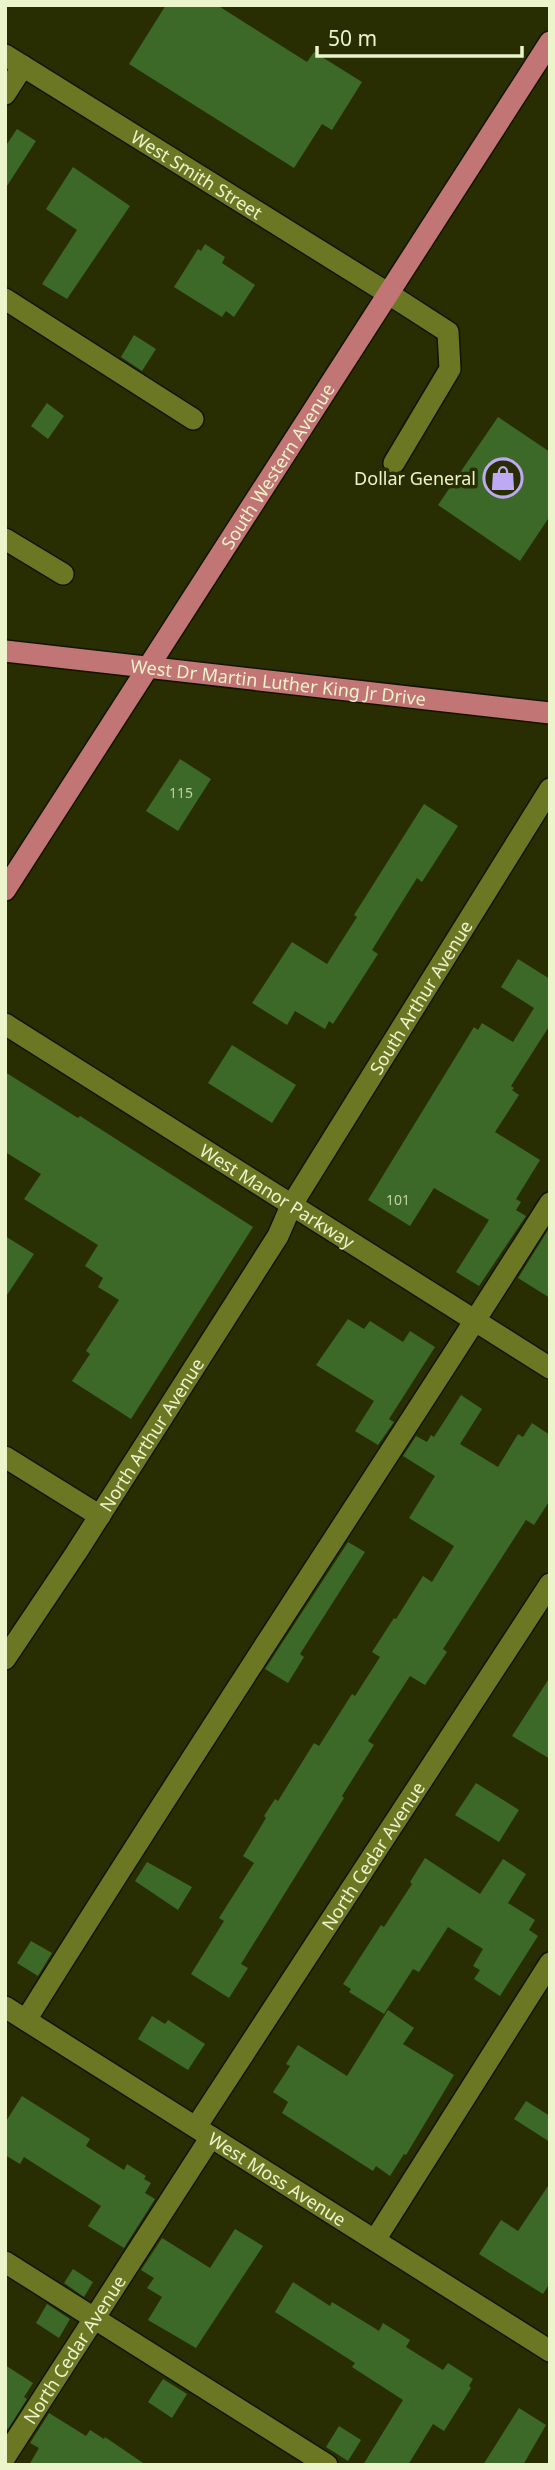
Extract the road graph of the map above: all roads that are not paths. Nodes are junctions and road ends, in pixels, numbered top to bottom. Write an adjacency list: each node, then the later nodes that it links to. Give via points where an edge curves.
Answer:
1 (550, 42): 4 (main road, South Western Avenue)
2 (14, 61): 3 (street); 4 (street, West Smith Street)
3 (5, 94)
4 (389, 293): 7 (street, West Smith Street, via 448,332 450,369); 11 (main road, South Western Avenue)
5 (5, 299): 6 (street)
6 (193, 419)
7 (394, 464)
8 (5, 539): 9 (street)
9 (63, 574)
10 (5, 652): 11 (main road, West Dr Martin Luther King Jr Drive)
11 (149, 667): 12 (main road, West Dr Martin Luther King Jr Drive); 14 (main road, South Western Avenue)
12 (550, 713)
13 (546, 803): 17 (street, South Arthur Avenue)
14 (7, 884)
15 (5, 1024): 17 (street, West Manor Parkway)
16 (550, 1203): 18 (street)
17 (291, 1206): 18 (street, West Manor Parkway); 21 (street, North Arthur Avenue, via 278,1236)
18 (474, 1322): 19 (street, West Manor Parkway); 26 (street)
19 (550, 1368)
20 (5, 1457): 21 (street)
21 (100, 1516): 23 (street, North Arthur Avenue)
22 (550, 1584): 27 (street, North Cedar Avenue)
23 (5, 1659)
24 (550, 1963): 28 (street)
25 (5, 2007): 26 (street, West Moss Avenue)
26 (26, 2020): 27 (street, West Moss Avenue)
27 (204, 2132): 28 (street, West Moss Avenue); 30 (street, North Cedar Avenue)
28 (375, 2241): 31 (street, West Moss Avenue)
29 (5, 2262): 30 (street)
30 (95, 2319): 32 (street, North Cedar Avenue); 33 (street)
31 (548, 2346)
32 (5, 2457)
33 (327, 2465)

